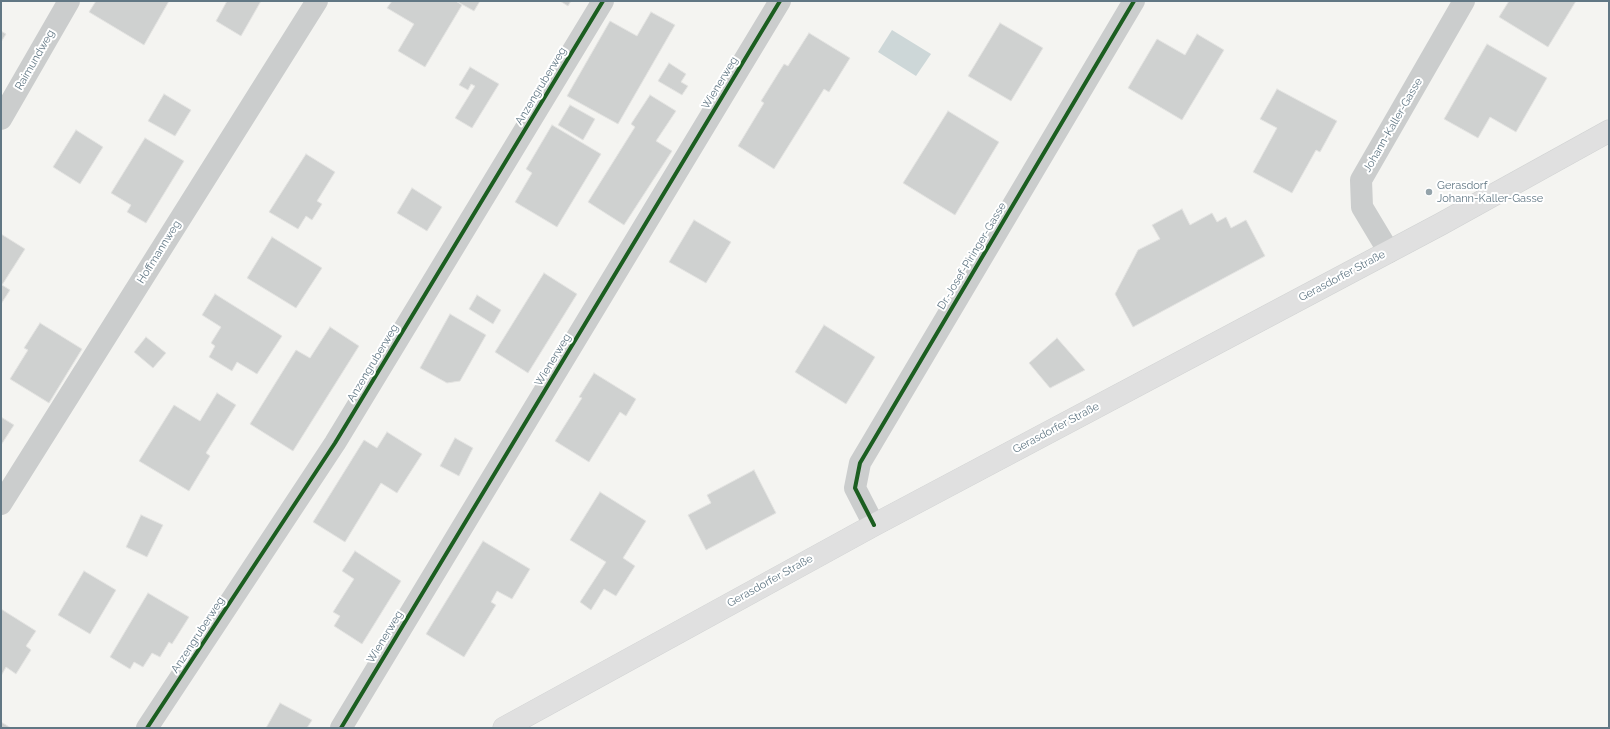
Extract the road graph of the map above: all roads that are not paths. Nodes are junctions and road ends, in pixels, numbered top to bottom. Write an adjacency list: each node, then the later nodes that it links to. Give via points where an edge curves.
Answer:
1 (69, 1): 7 (street, Raimundweg)
2 (317, 1): 10 (street, Hoffmannweg)
3 (603, 1): 12 (street, Anzengruberweg, via 335,443)
4 (780, 1): 13 (street, Wienerweg)
5 (1134, 1): 11 (street, Dr.-Josef-Piringer-Gasse, via 860,463 855,488)
6 (1464, 1): 9 (street, Johann-Kaller-Gasse, via 1361,180 1362,207)
7 (1, 120)
8 (1609, 131): 9 (main road, Gerasdorfer Straße)
9 (1389, 252): 11 (main road, Gerasdorfer Straße)
10 (1, 504)
11 (874, 525): 14 (main road, Gerasdorfer Straße)
12 (147, 728)
13 (341, 728)
14 (504, 728)

